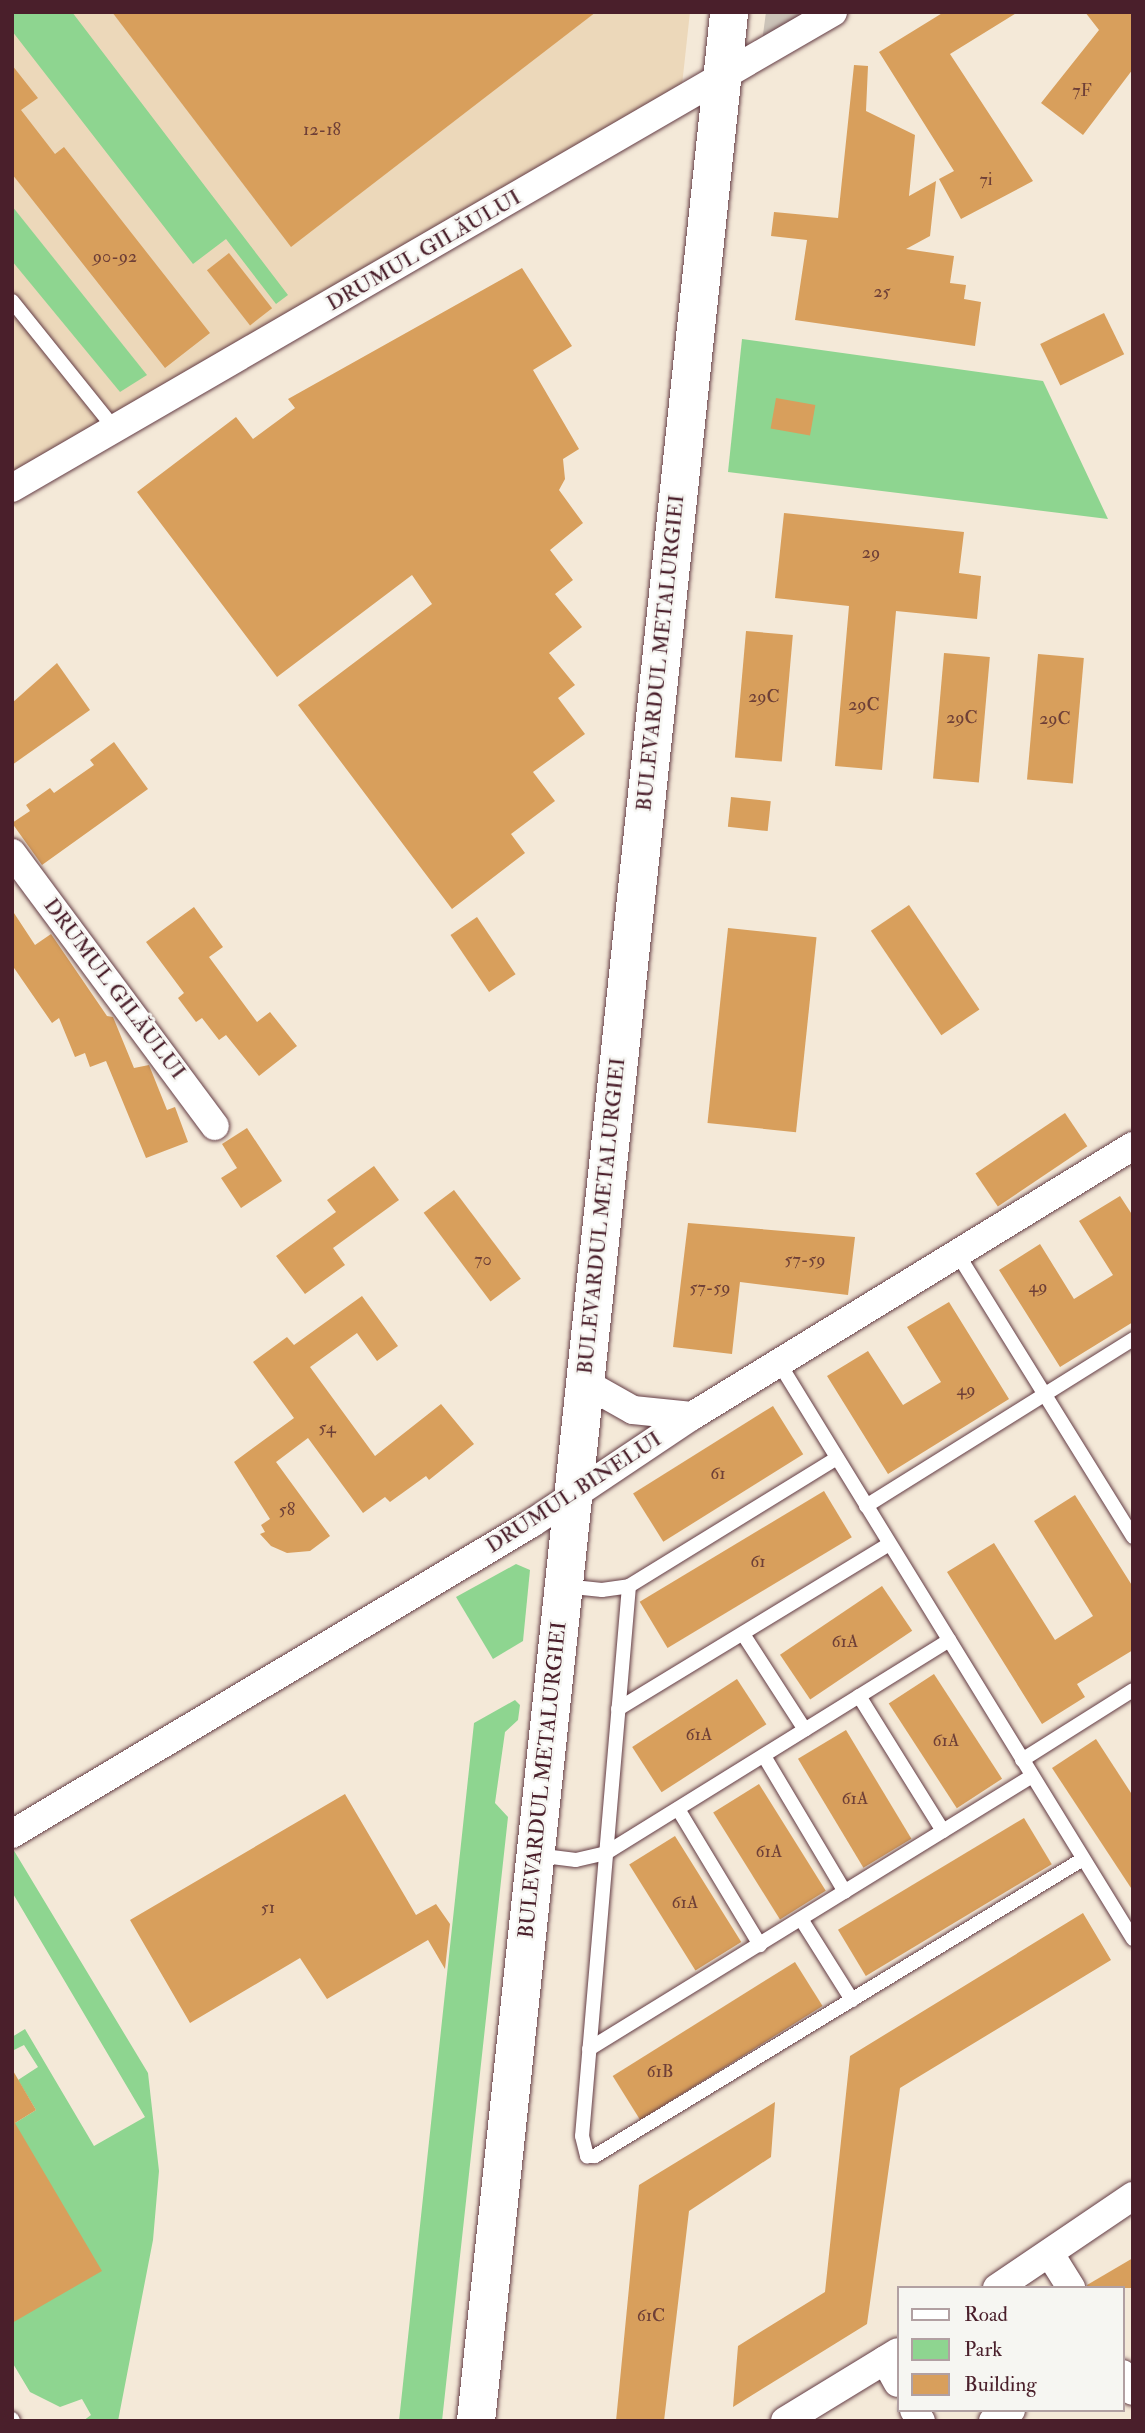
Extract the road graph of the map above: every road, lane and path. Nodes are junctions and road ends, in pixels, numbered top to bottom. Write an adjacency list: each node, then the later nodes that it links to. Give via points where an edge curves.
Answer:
1 (729, 12): 3 (main road, BULEVARDUL METALURGIEI)
2 (833, 12): 3 (street, DRUMUL GILĂULUI)
3 (721, 81): 5 (street, DRUMUL GILĂULUI); 13 (main road, BULEVARDUL METALURGIEI)
4 (12, 301): 5 (lane)
5 (115, 429): 6 (street, DRUMUL GILĂULUI)
6 (12, 488)
7 (12, 853): 8 (street, DRUMUL GILĂULUI)
8 (215, 1126)
9 (1132, 1147): 10 (street, DRUMUL BINELUI)
10 (957, 1253): 12 (street, DRUMUL BINELUI); 14 (lane)
11 (1133, 1339): 14 (lane)
12 (779, 1363): 15 (street, DRUMUL BINELUI); 16 (lane)
13 (585, 1383): 15 (street, via 633,1410); 17 (main road, BULEVARDUL METALURGIEI)
14 (1045, 1394): 18 (lane); 19 (lane)
15 (692, 1416): 17 (street, DRUMUL BINELUI)
16 (837, 1458): 18 (lane); 22 (lane)
17 (573, 1497): 21 (main road, BULEVARDUL METALURGIEI); 34 (street, DRUMUL BINELUI)
18 (866, 1506): 20 (lane)
19 (1133, 1537)
20 (890, 1544): 23 (lane); 24 (lane)
21 (563, 1586): 22 (lane, via 602,1590); 36 (main road, BULEVARDUL METALURGIEI)
22 (629, 1586): 27 (lane)
23 (743, 1634): 27 (lane); 28 (lane)
24 (949, 1640): 26 (lane); 30 (lane)
25 (1133, 1690): 30 (lane)
26 (859, 1696): 28 (lane); 33 (lane)
27 (618, 1709): 35 (lane)
28 (805, 1730): 29 (lane)
29 (764, 1756): 32 (lane); 38 (lane)
30 (1022, 1760): 31 (lane)
31 (1032, 1776): 33 (lane); 37 (lane)
32 (678, 1809): 35 (lane); 41 (lane)
33 (943, 1831): 38 (lane)
34 (12, 1834)
35 (606, 1853): 36 (lane, via 576,1860); 43 (lane)
36 (536, 1856): 49 (main road, BULEVARDUL METALURGIEI)
37 (1083, 1859): 40 (lane); 42 (lane)
38 (845, 1892): 39 (lane)
39 (801, 1919): 41 (lane); 42 (lane)
40 (1133, 1939)
41 (760, 1945): 43 (lane)
42 (852, 2000): 43 (lane, via 596,2156 587,2156 582,2136)
43 (589, 2049)
44 (1129, 2208): 45 (street)
45 (1050, 2254): 46 (street); 47 (street)
46 (1000, 2286)
47 (1070, 2286)
48 (894, 2365): 50 (street)
49 (476, 2421)
50 (785, 2421)

